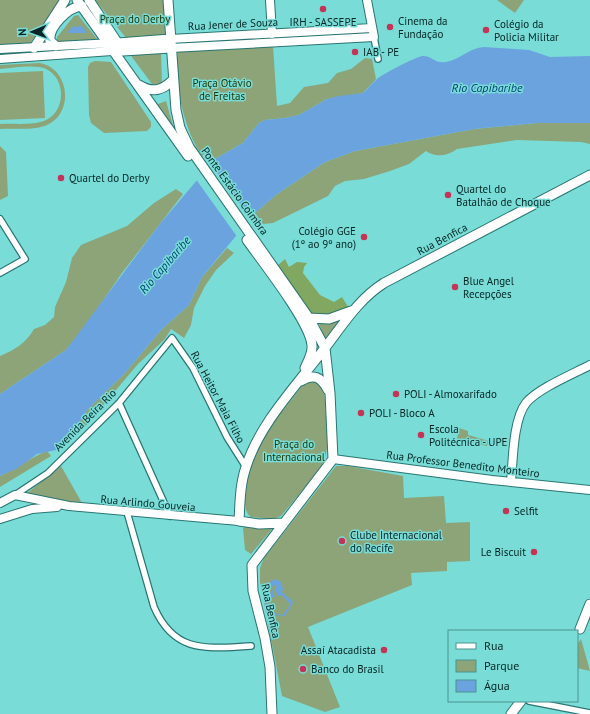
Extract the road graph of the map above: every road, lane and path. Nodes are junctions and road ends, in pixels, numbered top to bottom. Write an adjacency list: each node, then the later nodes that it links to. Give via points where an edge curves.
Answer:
1 (65, 0): 14 (main road)
2 (89, 0): 13 (main road)
3 (168, 0): 11 (main road)
4 (270, 0): 8 (main road)
5 (367, 0): 7 (main road)
6 (79, 3): 10 (main road); 12 (main road, via 52,29 50,41)
7 (372, 28): 8 (main road, Rua Jener de Souza); 9 (main road)
8 (272, 34): 11 (main road, Rua Jener de Souza)
9 (374, 38): 11 (main road, Rua Jener de Souza); 18 (street)
10 (106, 43): 12 (main road, Rua Jener de Souza); 13 (main road, Rua Jener de Souza); 16 (main road)
11 (170, 44): 13 (main road, Rua Jener de Souza); 19 (main road)
12 (56, 46): 14 (main road, Rua Jener de Souza)
13 (121, 46)
14 (34, 48): 15 (main road, Rua Jener de Souza)
15 (0, 49)
16 (112, 51): 17 (main road); 20 (main road)
17 (0, 59)
18 (378, 59)
19 (172, 80): 20 (main road, via 167,86 152,91); 21 (main road, via 178,120)
20 (136, 83): 21 (main road)
21 (186, 149): 24 (main road, Ponte Estácio Coimbra)
22 (590, 175): 26 (main road, Rua Benfica, via 384,283)
23 (0, 219): 25 (street, via 25,259)
24 (259, 250): 27 (main road); 31 (main road, via 310,333 312,353)
25 (0, 273)
26 (352, 310): 27 (main road, via 335,318); 29 (main road, Rua Benfica)
27 (309, 318): 29 (main road)
28 (172, 338): 33 (street, Avenida Beira Rio); 35 (street, Rua Heitor Maia Filho, via 193,368 224,431)
29 (325, 348): 31 (main road, Rua Benfica); 32 (main road)
30 (590, 365): 36 (main road, via 538,393 527,402 520,414)
31 (296, 383): 32 (main road, via 316,376 322,380); 35 (main road, Rua Benfica, via 259,438)
32 (330, 393): 34 (main road)
33 (119, 403): 38 (street, Avenida Beira Rio, via 48,473); 43 (street)
34 (333, 459): 36 (main road, Rua Professor Benedito Monteiro); 47 (main road, Rua Benfica)
35 (246, 467): 41 (main road, Rua Benfica)
36 (511, 481): 37 (main road, Rua Professor Benedito Monteiro)
37 (590, 490)
38 (15, 495): 39 (main road, Avenida Beira Rio); 40 (main road, Rua Arlindo Gouveia)
39 (0, 503)
40 (69, 506): 42 (main road, Rua Arlindo Gouveia); 44 (main road, Rua Arlindo Gouveia, via 32,509)
41 (240, 508): 45 (main road, via 231,518); 46 (main road, Rua Benfica)
42 (127, 512): 43 (main road, Rua Arlindo Gouveia); 51 (street, via 154,607 170,631 186,643 206,649)
43 (170, 516): 45 (main road, Rua Arlindo Gouveia)
44 (0, 519)
45 (224, 520): 46 (main road, Rua Arlindo Gouveia)
46 (239, 521): 47 (main road, via 259,524)
47 (284, 523): 55 (main road, Rua Benfica, via 252,565 253,591 270,667)
48 (590, 604): 50 (main road)
49 (590, 619): 50 (main road)
50 (579, 631)
51 (251, 646)
52 (520, 702): 56 (main road)
53 (534, 702): 54 (street)
54 (590, 713)
55 (272, 714)
56 (510, 714)

